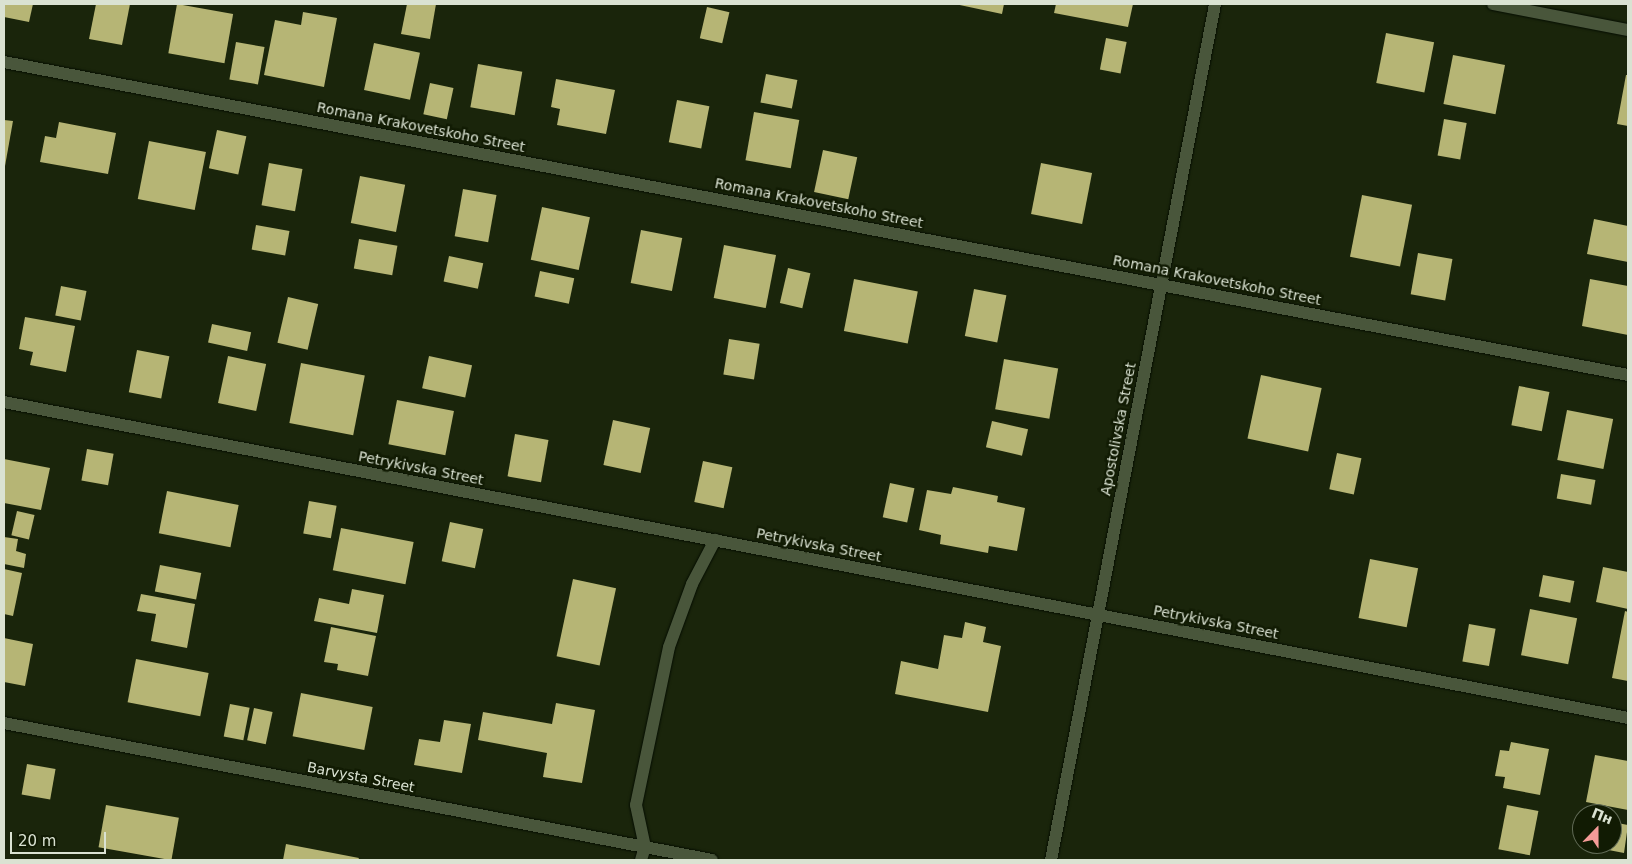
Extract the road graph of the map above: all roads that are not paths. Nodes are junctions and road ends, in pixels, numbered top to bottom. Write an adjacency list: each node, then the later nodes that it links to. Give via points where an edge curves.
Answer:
1 (1216, 4): 5 (street, Apostolivska Street)
2 (1493, 4): 3 (street)
3 (1628, 30)
4 (4, 62): 5 (street, Romana Krakovetskoho Street)
5 (1162, 285): 6 (street, Romana Krakovetskoho Street); 9 (street, Apostolivska Street)
6 (1628, 375)
7 (4, 402): 8 (street, Petrykivska Street)
8 (715, 540): 9 (street, Petrykivska Street); 12 (street, via 692,584 669,646 636,804)
9 (1098, 614): 10 (street, Petrykivska Street); 15 (street, Apostolivska Street)
10 (1628, 718)
11 (4, 723): 12 (street, Barvysta Street)
12 (644, 847): 13 (street); 14 (street, Barvysta Street)
13 (641, 860)
14 (712, 860)
15 (1051, 860)

